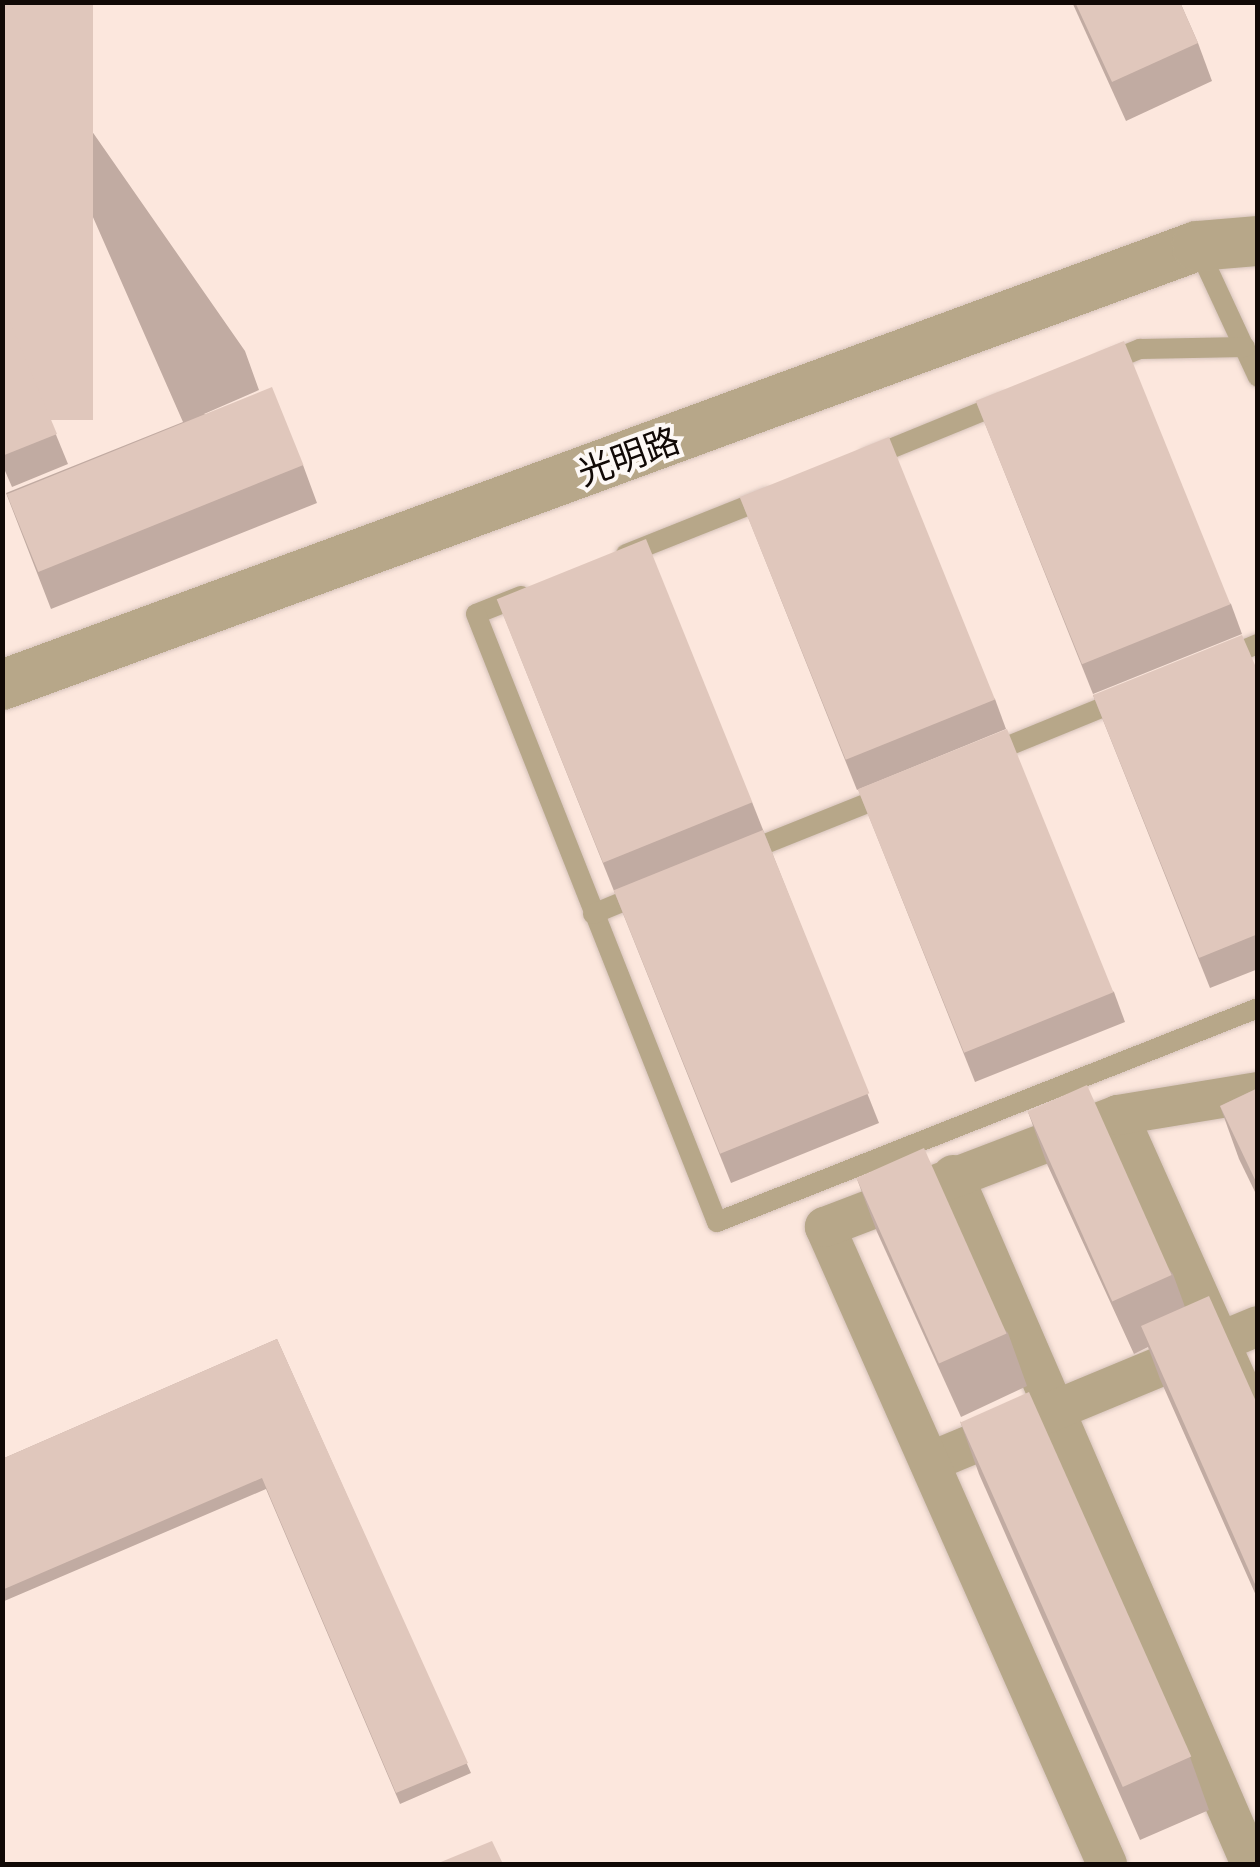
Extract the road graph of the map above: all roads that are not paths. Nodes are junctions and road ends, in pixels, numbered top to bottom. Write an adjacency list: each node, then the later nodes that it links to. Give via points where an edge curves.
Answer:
1 (1258, 241): 2 (street, 光明路)
2 (1197, 246): 3 (lane); 13 (street, 光明路)
3 (1245, 347): 4 (lane, via 1140,349); 5 (lane)
4 (1084, 371)
5 (1258, 378)
6 (1029, 393): 7 (lane)
7 (845, 467)
8 (789, 489): 9 (lane)
9 (605, 563)
10 (550, 585): 19 (lane, via 476,614)
11 (1258, 644): 12 (lane)
12 (1202, 667)
13 (2, 685)
14 (1147, 689): 15 (lane)
15 (962, 764)
16 (907, 787): 17 (lane)
17 (722, 862)
18 (667, 884): 19 (lane)
19 (593, 914): 20 (lane, via 717,1222)
20 (1258, 1008)
21 (1258, 1092): 22 (street)
22 (1118, 1115): 23 (street); 25 (street)
23 (953, 1175): 26 (street); 28 (street, via 824,1227)
24 (1258, 1326): 25 (street)
25 (1219, 1342): 26 (street); 27 (street)
26 (1056, 1412): 28 (street); 30 (street)
27 (1258, 1428)
28 (932, 1460): 29 (street)
29 (1107, 1864)
30 (1250, 1864)

